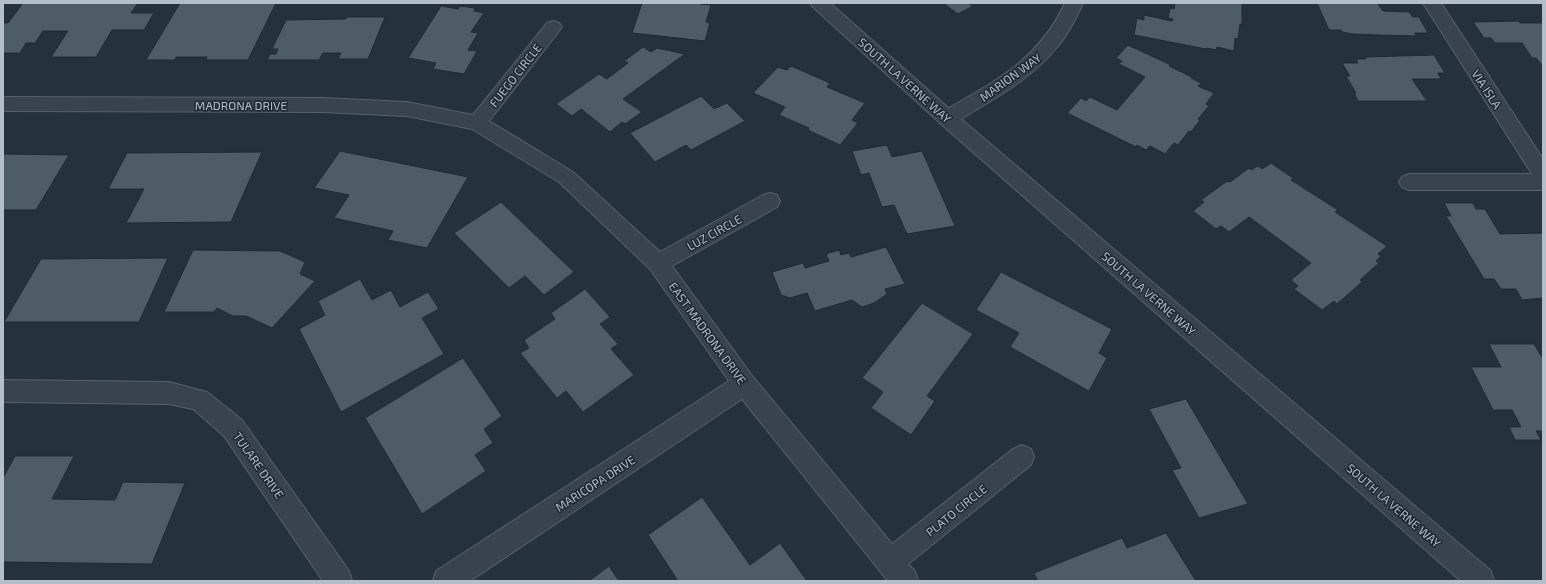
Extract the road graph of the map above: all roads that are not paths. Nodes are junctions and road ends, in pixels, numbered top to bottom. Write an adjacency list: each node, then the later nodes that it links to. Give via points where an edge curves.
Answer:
1 (819, 3): 6 (street, SOUTH LA VERNE WAY)
2 (1074, 3): 6 (street, MARION WAY, via 1069,17 1043,54 997,89)
3 (1432, 3): 8 (street, VIA ISLA)
4 (553, 26): 7 (street, FUEGO CIRCLE)
5 (3, 104): 7 (street, MADRONA DRIVE, via 322,105 407,109)
6 (947, 118): 19 (street, SOUTH LA VERNE WAY)
7 (477, 123): 12 (street, EAST MADRONA DRIVE, via 566,177)
8 (1543, 175)
9 (1409, 182): 10 (street)
10 (1543, 182)
11 (770, 201): 12 (street, LUZ CIRCLE)
12 (658, 263): 13 (street, EAST MADRONA DRIVE)
13 (745, 384): 16 (street, EAST MADRONA DRIVE); 18 (street, MARICOPA DRIVE)
14 (3, 390): 17 (street, TULARE DRIVE, via 169,393 198,400 233,428)
15 (1022, 457): 16 (street, PLATO CIRCLE)
16 (898, 572)
17 (340, 581)
18 (446, 581)
19 (1481, 581)

